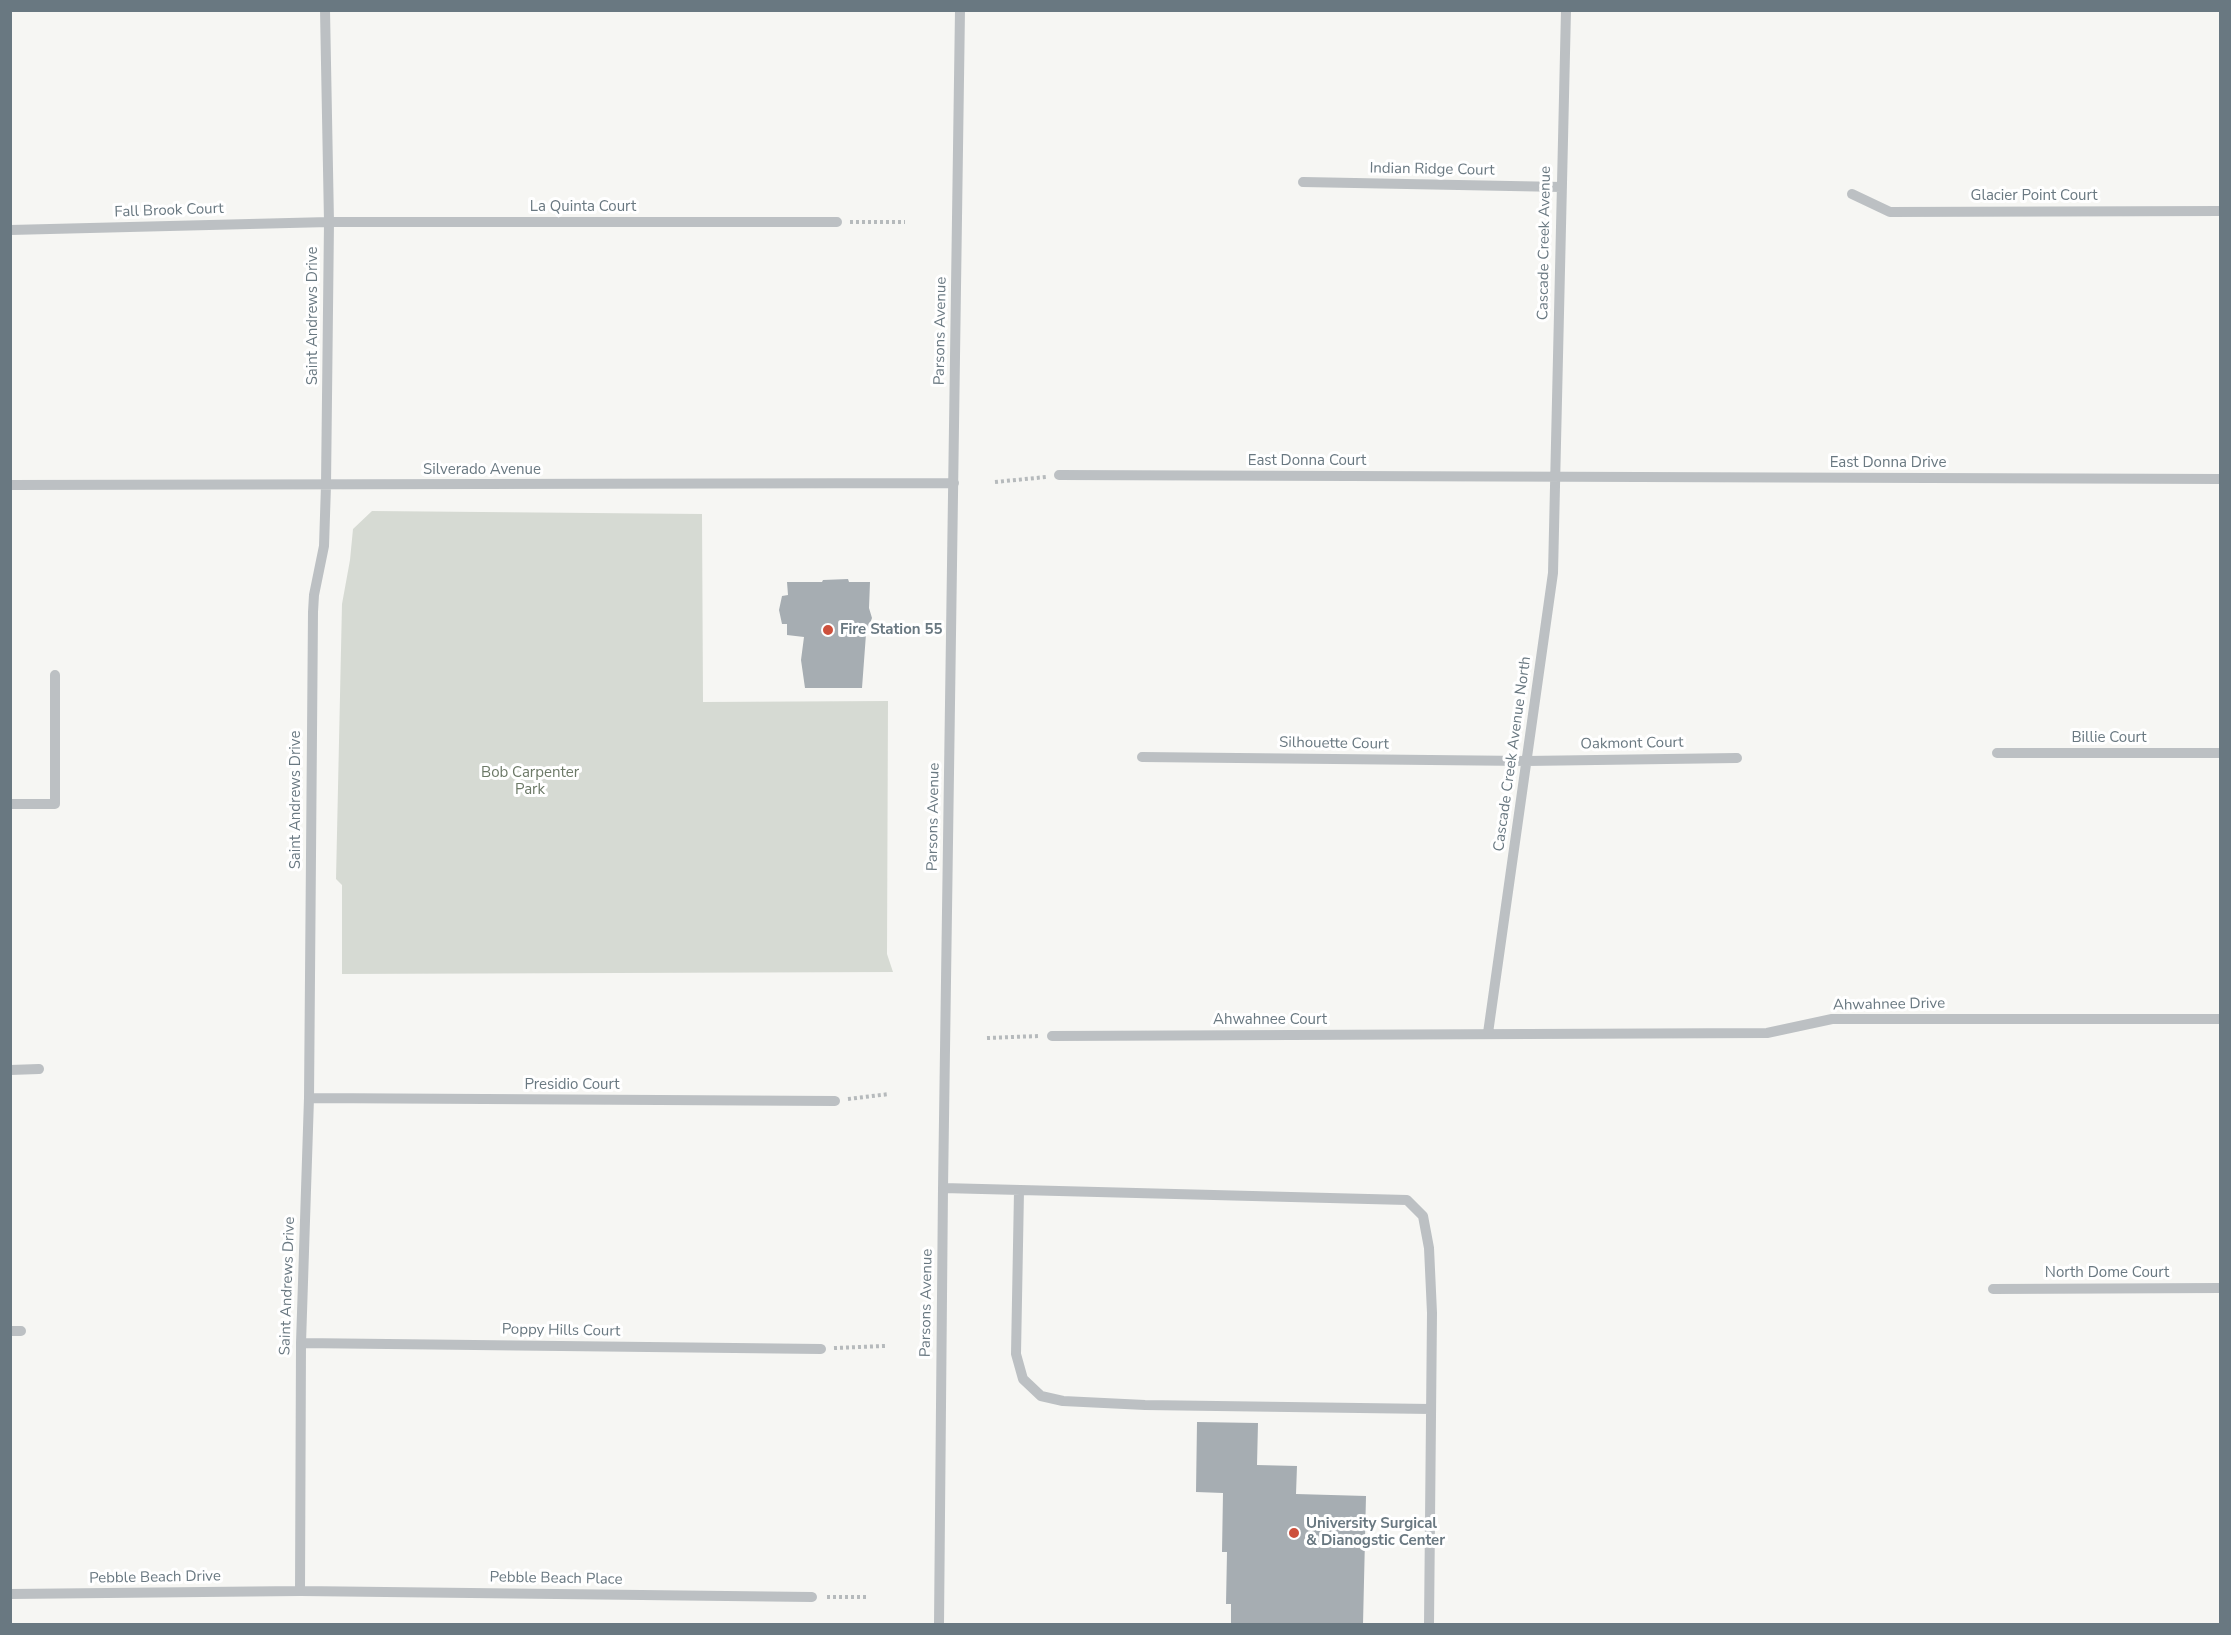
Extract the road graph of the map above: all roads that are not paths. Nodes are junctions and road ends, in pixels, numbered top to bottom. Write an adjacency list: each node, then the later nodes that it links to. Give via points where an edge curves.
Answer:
1 (325, 10): 8 (street, Saint Andrews Drive)
2 (960, 10): 14 (street, Parsons Avenue)
3 (1566, 10): 5 (street, Cascade Creek Avenue)
4 (1303, 182): 5 (street, Indian Ridge Court)
5 (1562, 187): 12 (street, Cascade Creek Avenue)
6 (1852, 194): 7 (street, Glacier Point Court, via 1890,212)
7 (2220, 211)
8 (329, 222): 9 (street, La Quinta Court); 10 (street, Fall Brook Court); 16 (street, Saint Andrews Drive)
9 (837, 222)
10 (10, 230)
11 (1059, 475): 12 (street, East Donna Court)
12 (1555, 477): 13 (street, East Donna Drive); 22 (street, Cascade Creek Avenue North, via 1553,582)
13 (2220, 479)
14 (954, 483): 16 (street, Silverado Avenue); 31 (street, Parsons Avenue)
15 (10, 485): 16 (street, Silverado Avenue)
16 (326, 485): 29 (street, Saint Andrews Drive, via 324,546 313,612)
17 (55, 675): 23 (street, via 55,804)
18 (1997, 753): 19 (street, Billie Court)
19 (2220, 753)
20 (1142, 757): 22 (street, Silhouette Court)
21 (1737, 758): 22 (street, Oakmont Court)
22 (1526, 761): 25 (street, Cascade Creek Avenue North)
23 (10, 804)
24 (2220, 1019): 25 (street, Ahwahnee Drive, via 1832,1019 1767,1033)
25 (1488, 1033): 26 (street, Ahwahnee Court)
26 (1052, 1036)
27 (39, 1069): 28 (street)
28 (10, 1070)
29 (309, 1098): 30 (street, Presidio Court); 35 (street, Saint Andrews Drive)
30 (835, 1101)
31 (943, 1188): 32 (street); 41 (street, Parsons Avenue)
32 (1018, 1191): 37 (street, via 1407,1200 1423,1216 1429,1248); 37 (street, via 1016,1354 1023,1379 1041,1396 1063,1401 1144,1405)
33 (2220, 1288): 34 (street, North Dome Court)
34 (1993, 1289)
35 (301, 1343): 36 (street, Poppy Hills Court); 38 (street, Saint Andrews Drive)
36 (821, 1348)
37 (1431, 1408): 42 (street)
38 (300, 1592): 39 (street, Pebble Beach Drive); 40 (street, Pebble Beach Place)
39 (10, 1594)
40 (812, 1597)
41 (939, 1624)
42 (1428, 1624)

